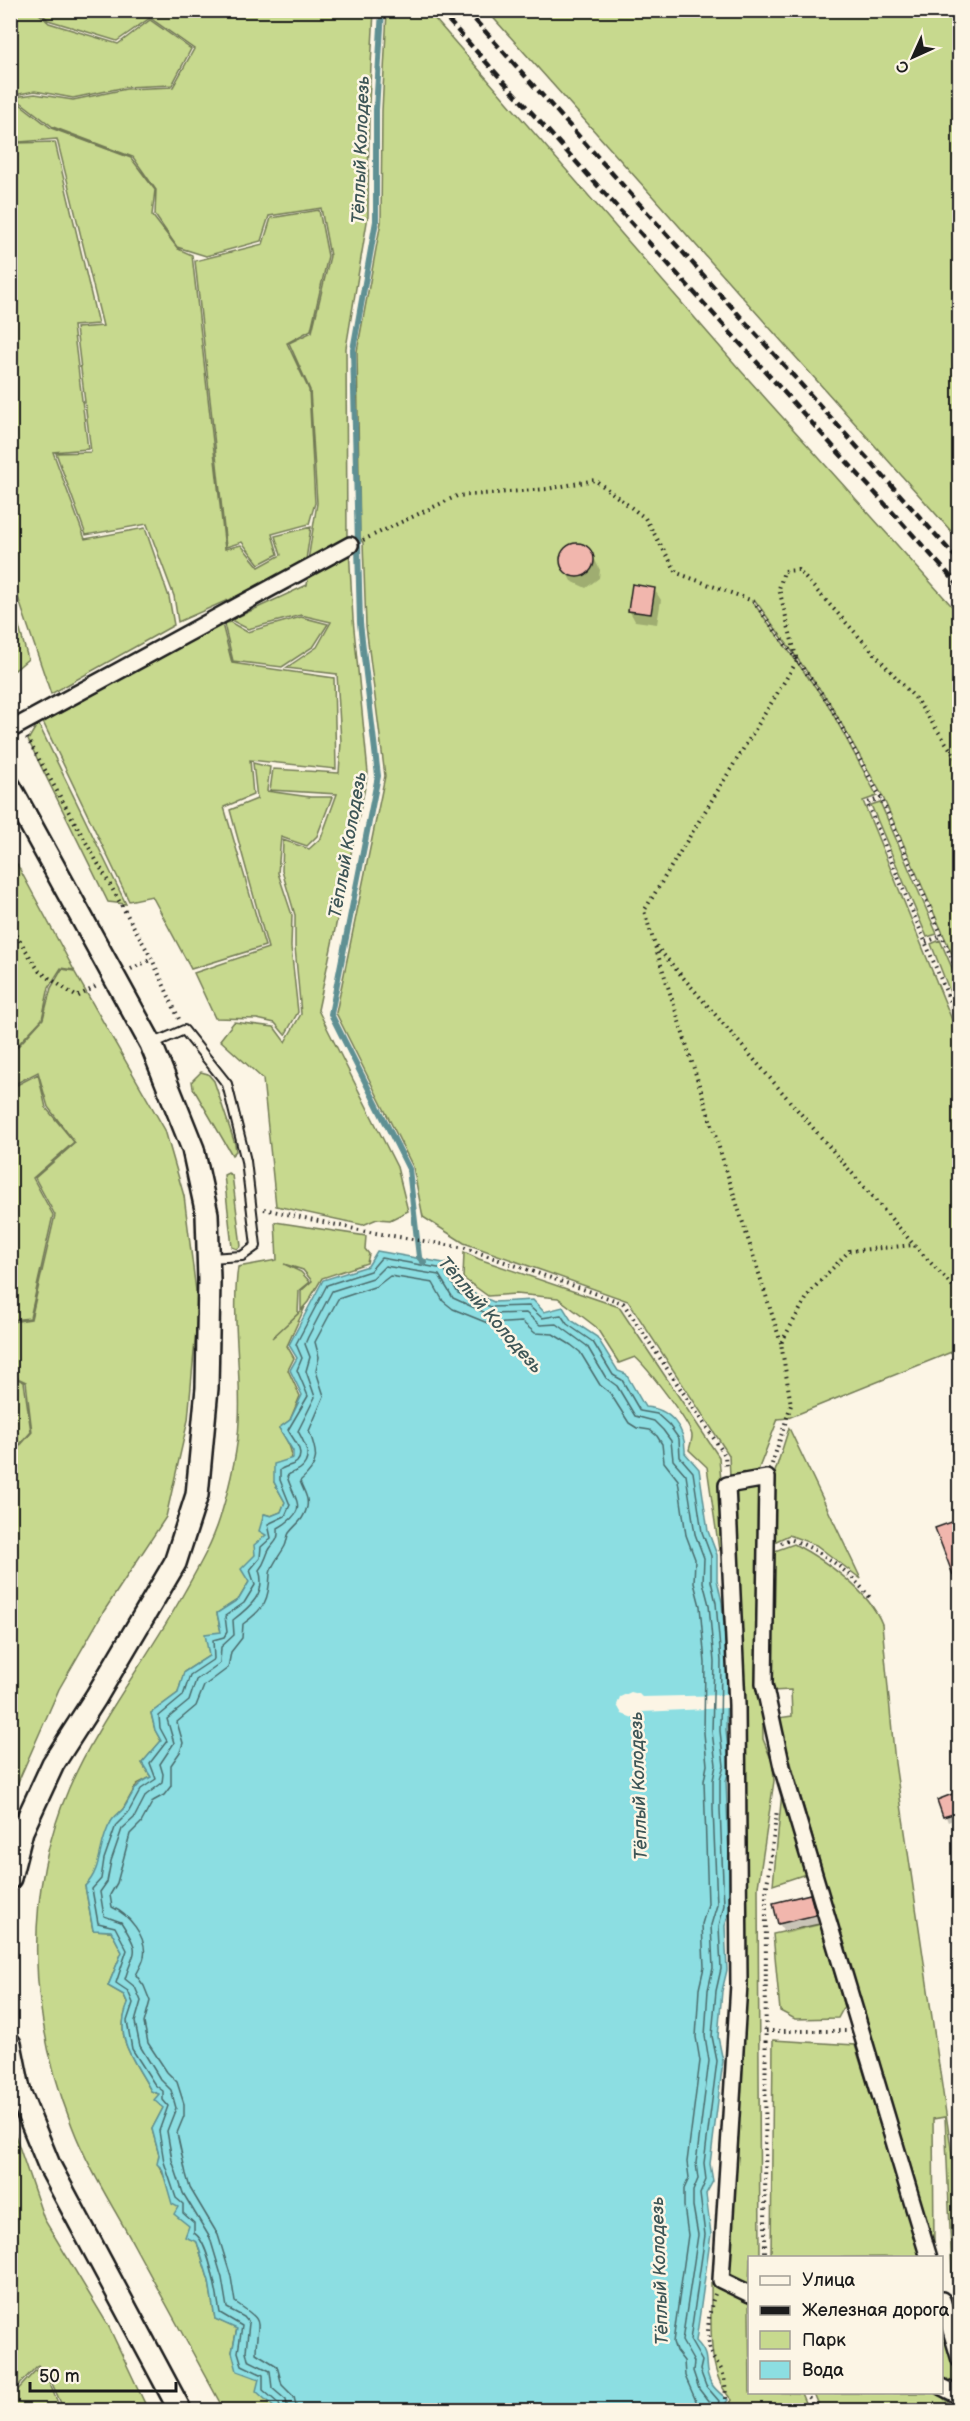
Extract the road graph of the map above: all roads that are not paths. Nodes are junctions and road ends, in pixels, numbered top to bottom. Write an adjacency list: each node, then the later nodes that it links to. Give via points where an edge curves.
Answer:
1 (350, 545): 2 (street)
2 (15, 728)
3 (10, 787): 4 (main road)
4 (151, 1044): 5 (main road, via 193,1149 207,1214); 5 (lane, via 184,1030 227,1084 246,1161 256,1246 242,1256)
5 (208, 1258): 6 (main road, via 207,1388 197,1495 175,1563 53,1764 22,1831)
6 (10, 1878)
7 (10, 2044): 14 (main road, via 20,2094 49,2165)
8 (928, 2256): 9 (street, via 782,1767 764,1684 766,1478 727,1485 737,1705 739,1984 721,2280)
9 (748, 2293)
10 (943, 2303): 11 (street)
11 (960, 2360)
12 (943, 2388): 13 (street)
13 (960, 2396)
14 (180, 2410)

